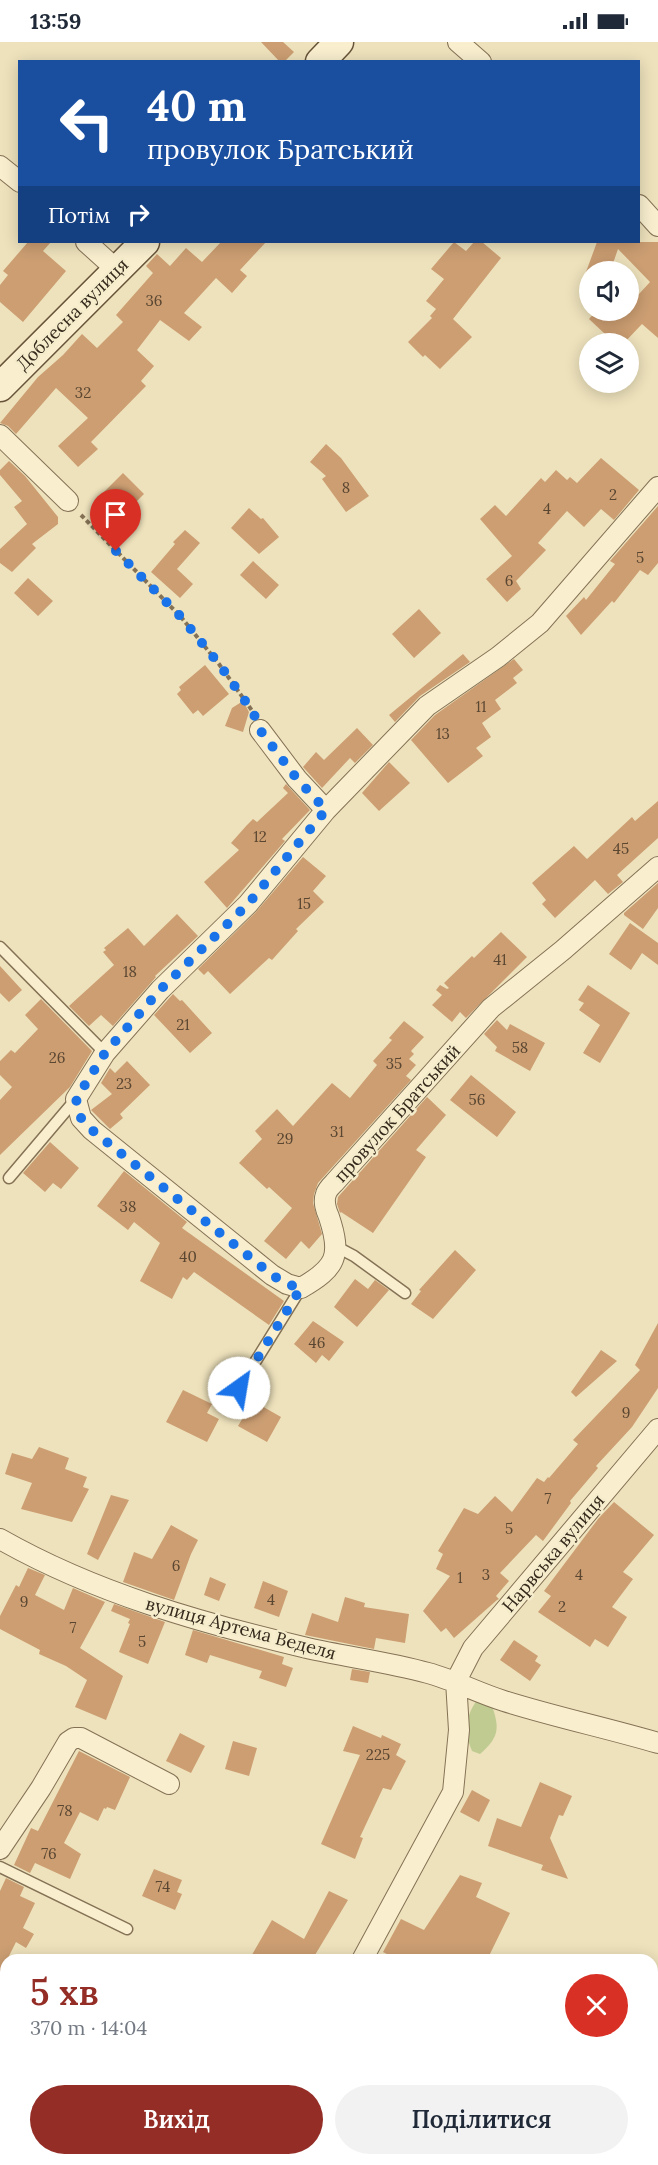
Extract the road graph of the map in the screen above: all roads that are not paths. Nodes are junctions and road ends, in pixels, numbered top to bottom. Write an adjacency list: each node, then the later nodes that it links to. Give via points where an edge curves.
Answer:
1 (339, 42): 3 (street)
2 (458, 42): 4 (street)
3 (322, 60)
4 (479, 60)
5 (0, 166): 6 (street)
6 (18, 180)
7 (640, 206): 8 (street)
8 (658, 226)
9 (87, 243): 11 (street)
10 (144, 243): 11 (street, Доблесна вулиця)
11 (117, 270): 12 (street, Доблесна вулиця)
12 (0, 387)
13 (0, 435): 15 (street)
14 (658, 487): 17 (street, via 540,623 427,706)
15 (68, 501)
16 (260, 730): 17 (street)
17 (326, 810): 20 (street, via 248,904 160,990)
18 (658, 867): 23 (street, провулок Братський, via 491,1008 334,1183 325,1195 325,1204)
19 (0, 948): 20 (lane)
20 (105, 1053): 21 (street)
21 (76, 1099): 22 (lane); 24 (street, via 81,1118 92,1130 272,1275)
22 (9, 1178)
23 (337, 1247): 24 (street, via 322,1276); 25 (lane)
24 (301, 1288): 26 (lane)
25 (405, 1293)
26 (239, 1388)
27 (658, 1429): 29 (street, Нарвська вулиця, via 473,1648)
28 (0, 1539): 29 (street, вулиця Артема Веделя, via 150,1606 229,1629 427,1672)
29 (456, 1682): 30 (street, вулиця Артема Веделя, via 503,1701); 35 (street, via 459,1730 453,1792)
30 (658, 1743)
31 (169, 1784): 32 (street, via 81,1738 74,1738)
32 (0, 1849)
33 (0, 1867): 34 (lane)
34 (127, 1929)
35 (365, 1954)

